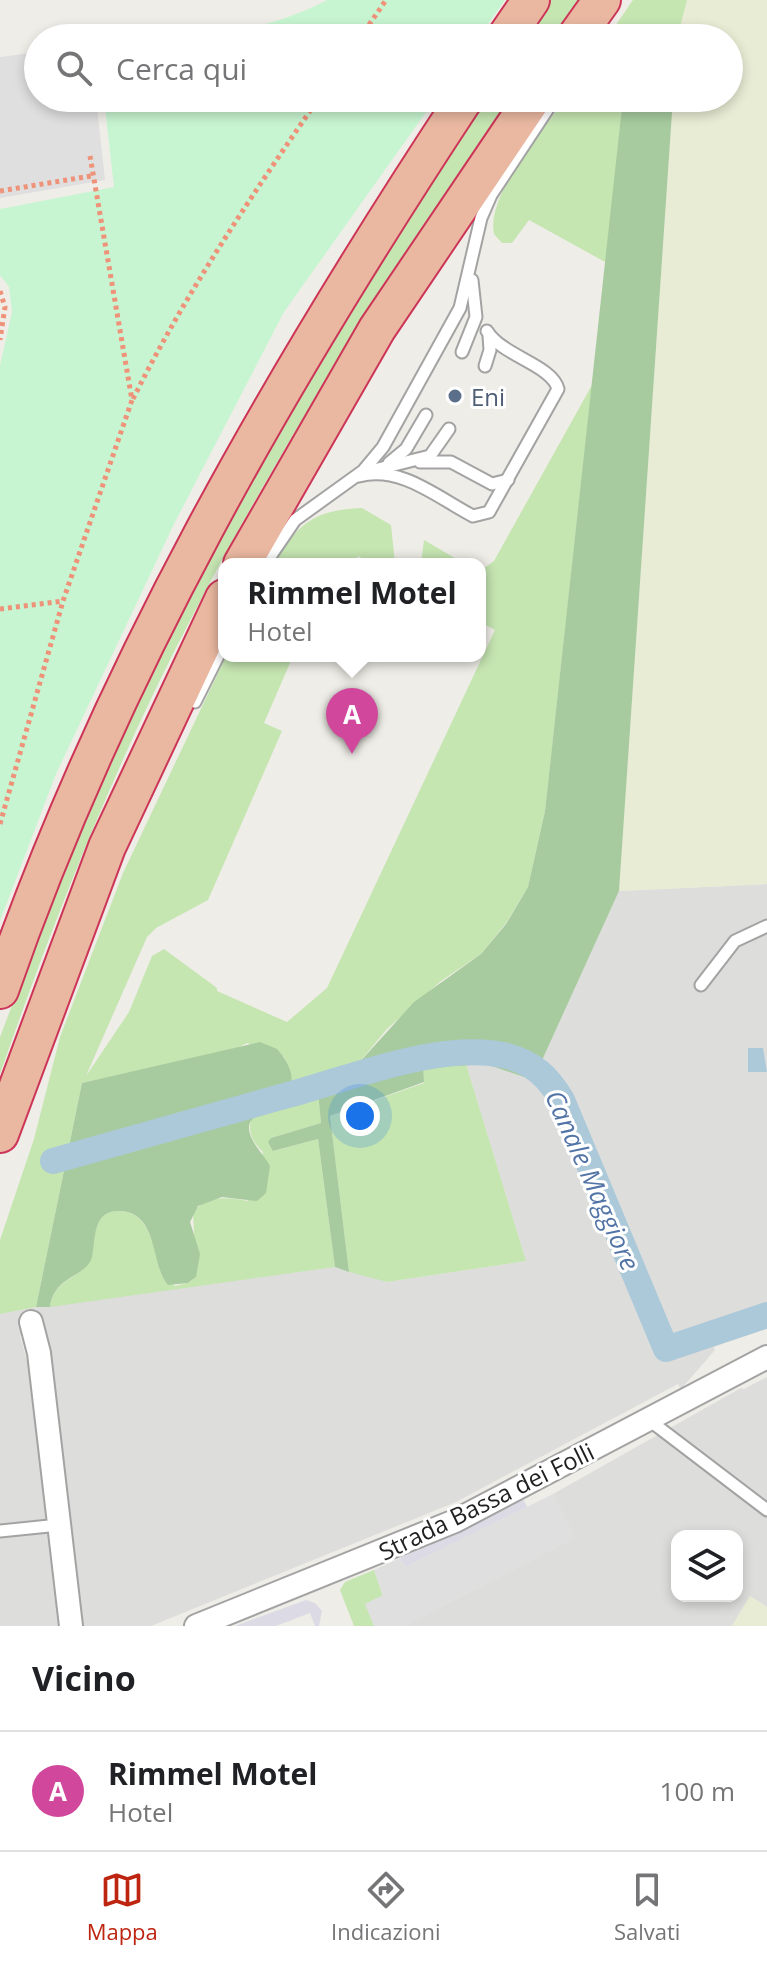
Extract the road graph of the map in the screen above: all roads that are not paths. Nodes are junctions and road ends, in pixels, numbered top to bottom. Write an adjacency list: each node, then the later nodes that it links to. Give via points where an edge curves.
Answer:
1 (531, 0): 3 (highway)
2 (602, 0): 4 (highway)
3 (515, 24)
4 (585, 24)
5 (456, 112): 28 (highway, via 319,325 184,565 78,788)
6 (524, 112): 19 (highway, via 392,306)
7 (546, 112): 8 (lane, via 491,195)
8 (472, 261): 9 (lane); 18 (lane, via 454,322 383,447)
9 (475, 303): 10 (lane); 11 (lane, via 474,325)
10 (487, 331): 12 (lane, via 490,350); 17 (lane, via 499,346 558,385 556,398)
11 (462, 352)
12 (485, 366)
13 (426, 415): 16 (lane, via 406,449)
14 (449, 429): 15 (lane, via 430,456)
15 (412, 462): 16 (lane); 17 (lane, via 451,462 496,485)
16 (382, 466): 18 (lane)
17 (511, 476): 18 (lane, via 489,512 478,517 397,477 371,474)
18 (351, 480): 20 (lane, via 295,520)
19 (245, 558)
20 (269, 558)
21 (218, 610): 25 (highway)
22 (218, 656): 23 (lane)
23 (188, 714)
24 (162, 762): 25 (lane, via 110,848)
25 (83, 906): 29 (highway)
26 (767, 926): 27 (lane, via 735,941)
27 (701, 985)
28 (0, 990)
29 (0, 1134)
30 (31, 1322): 34 (street)
31 (767, 1357): 32 (street, Strada Bassa dei Folli)
32 (649, 1420): 33 (lane); 37 (street, Strada Bassa dei Folli, via 441,1528)
33 (767, 1510)
34 (59, 1525): 35 (lane); 36 (street)
35 (0, 1531)
36 (71, 1626)
37 (196, 1626)

